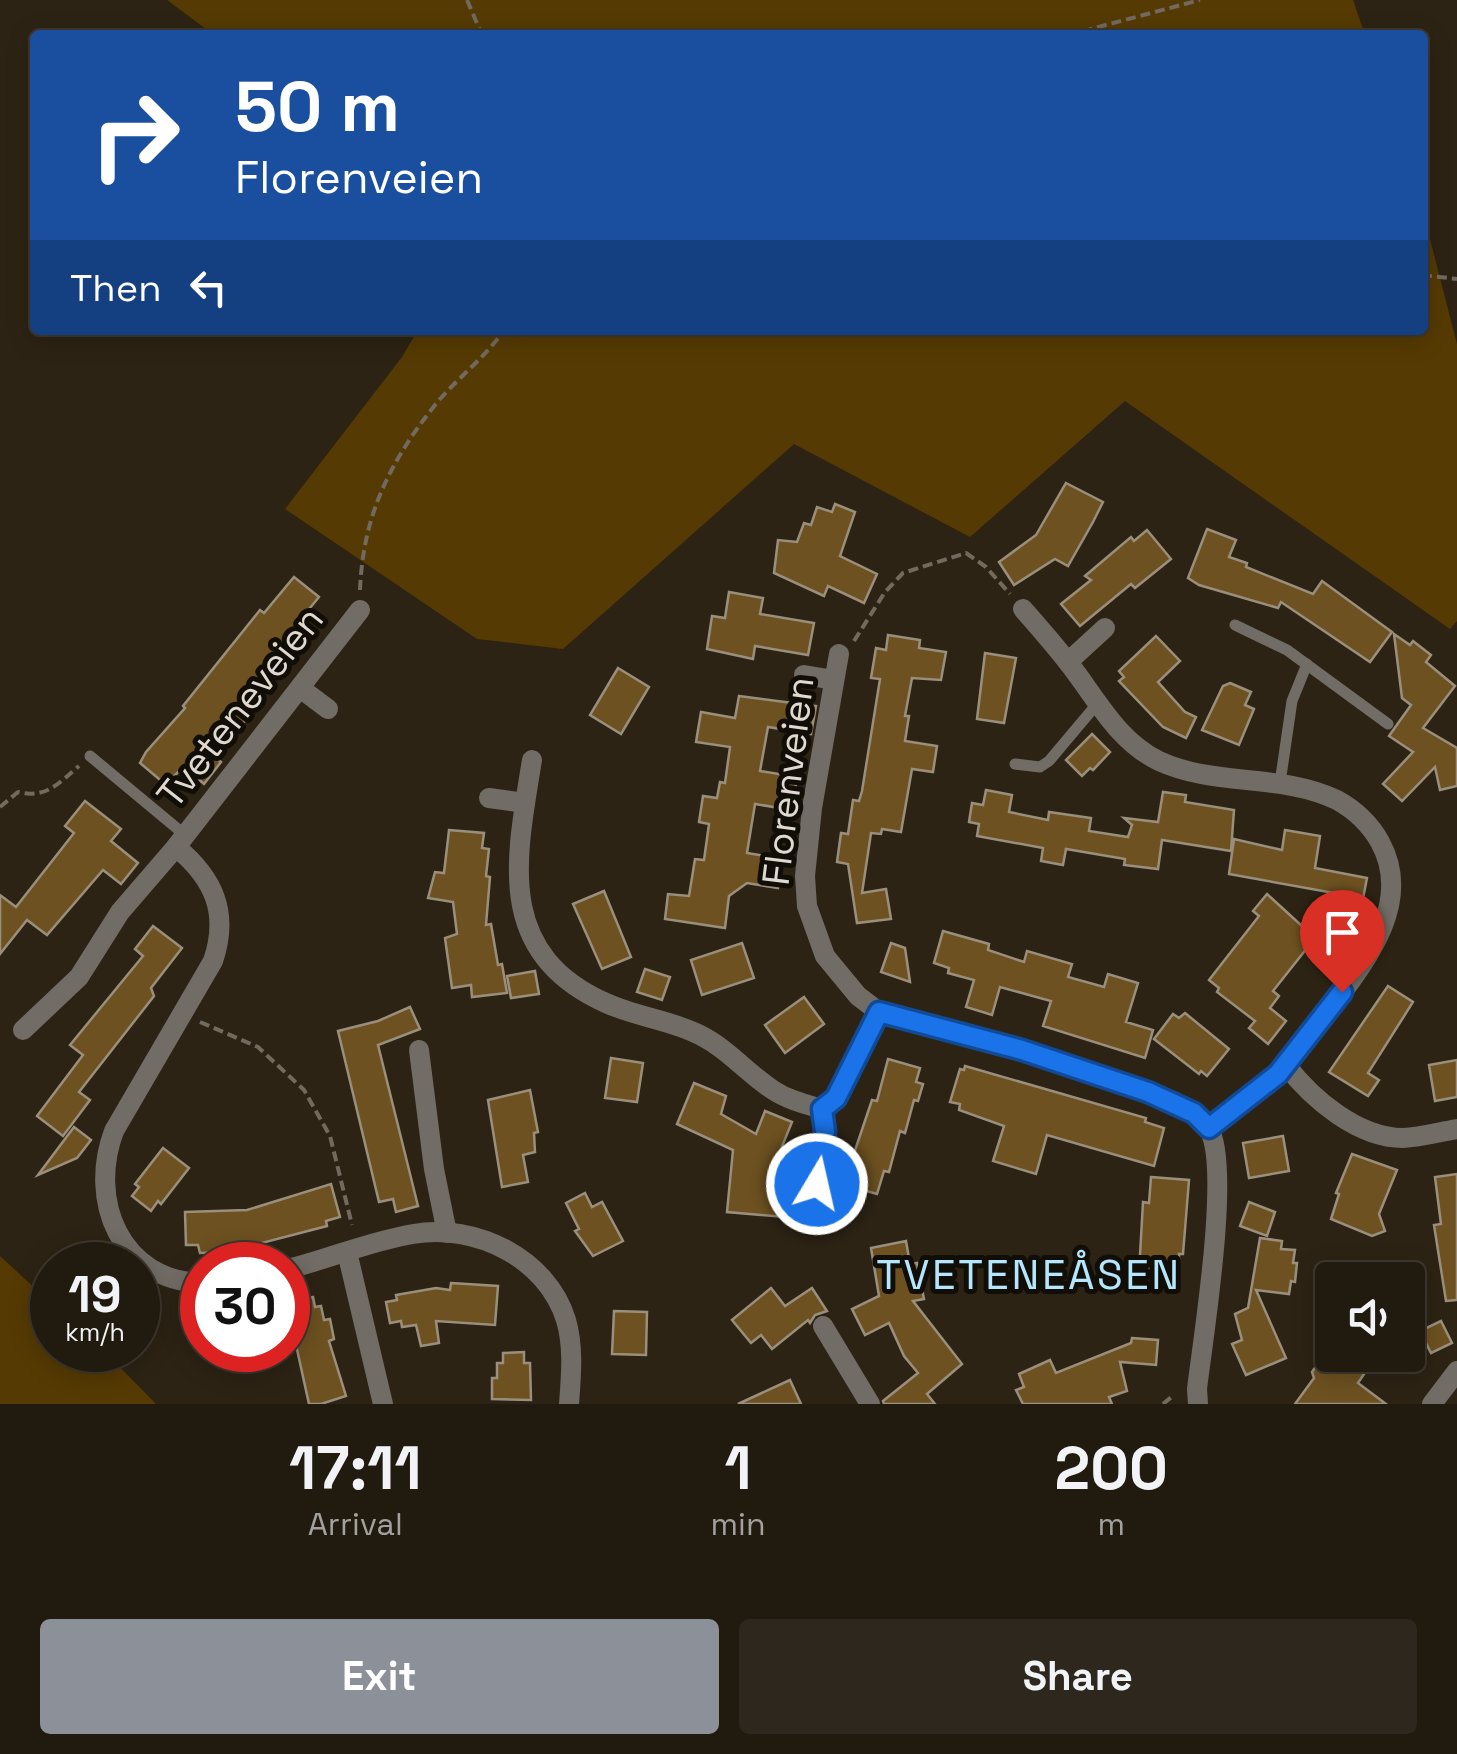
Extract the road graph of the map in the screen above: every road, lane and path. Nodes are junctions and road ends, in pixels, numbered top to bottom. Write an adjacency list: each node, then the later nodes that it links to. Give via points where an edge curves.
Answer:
1 (467, 0): 3 (path)
2 (1200, 0): 4 (path)
3 (480, 30)
4 (1087, 30)
5 (1428, 277): 6 (path)
6 (1457, 280)
7 (499, 335): 9 (path, via 434,406 378,493 365,537)
8 (1022, 609): 12 (path, via 966,553 903,574 860,636); 13 (street)
9 (360, 610): 17 (street, Tveteneveien)
10 (1236, 624): 14 (lane)
11 (1105, 628): 13 (street)
12 (838, 654): 16 (street, Florenveien)
13 (1068, 662): 18 (street)
14 (1307, 664): 20 (lane); 24 (lane, via 1292,700)
15 (804, 675): 16 (street)
16 (834, 680): 29 (street, Florenveien, via 812,808 808,906 825,956)
17 (300, 688): 19 (street); 28 (street, Tveteneveien)
18 (1098, 704): 23 (lane, via 1049,761 1040,767); 24 (street, via 1129,740 1159,761)
19 (328, 709)
20 (1388, 724)
21 (90, 756): 27 (path, via 53,789 18,792); 28 (lane)
22 (532, 760): 26 (street)
23 (1015, 764)
24 (1280, 784): 33 (street, via 1339,802 1371,827 1388,858 1392,894 1374,947)
25 (489, 798): 26 (street)
26 (525, 804): 34 (street, via 517,887 525,918 558,975 609,1005 698,1034 772,1089)
27 (0, 807)
28 (181, 841): 30 (street, Tveteneveien, via 212,890 221,924 213,961); 31 (street, Tveteneveien, via 120,912 80,977)
29 (879, 1012): 34 (street, via 836,1098); 35 (street, Florenveien, via 1140,1089 1184,1107)
30 (182, 1014): 39 (path, via 258,1047 304,1090 330,1136); 41 (street, Tveteneveien, via 114,1131 103,1182 115,1229 130,1249 166,1278)
31 (22, 1030)
32 (419, 1050): 38 (street)
33 (1286, 1066): 35 (street); 36 (street, via 1326,1105 1366,1130 1402,1138)
34 (822, 1109): 37 (street)
35 (1209, 1128): 47 (street, via 1216,1216)
36 (1457, 1129)
37 (817, 1184)
38 (447, 1233): 39 (street, via 412,1234); 45 (street, via 509,1251 548,1284 567,1321)
39 (352, 1251): 40 (street); 44 (street)
40 (310, 1263)
41 (180, 1280)
42 (823, 1326): 46 (street)
43 (1457, 1370): 48 (street)
44 (383, 1404)
45 (569, 1404)
46 (870, 1404)
47 (1198, 1404)
48 (1432, 1404)

